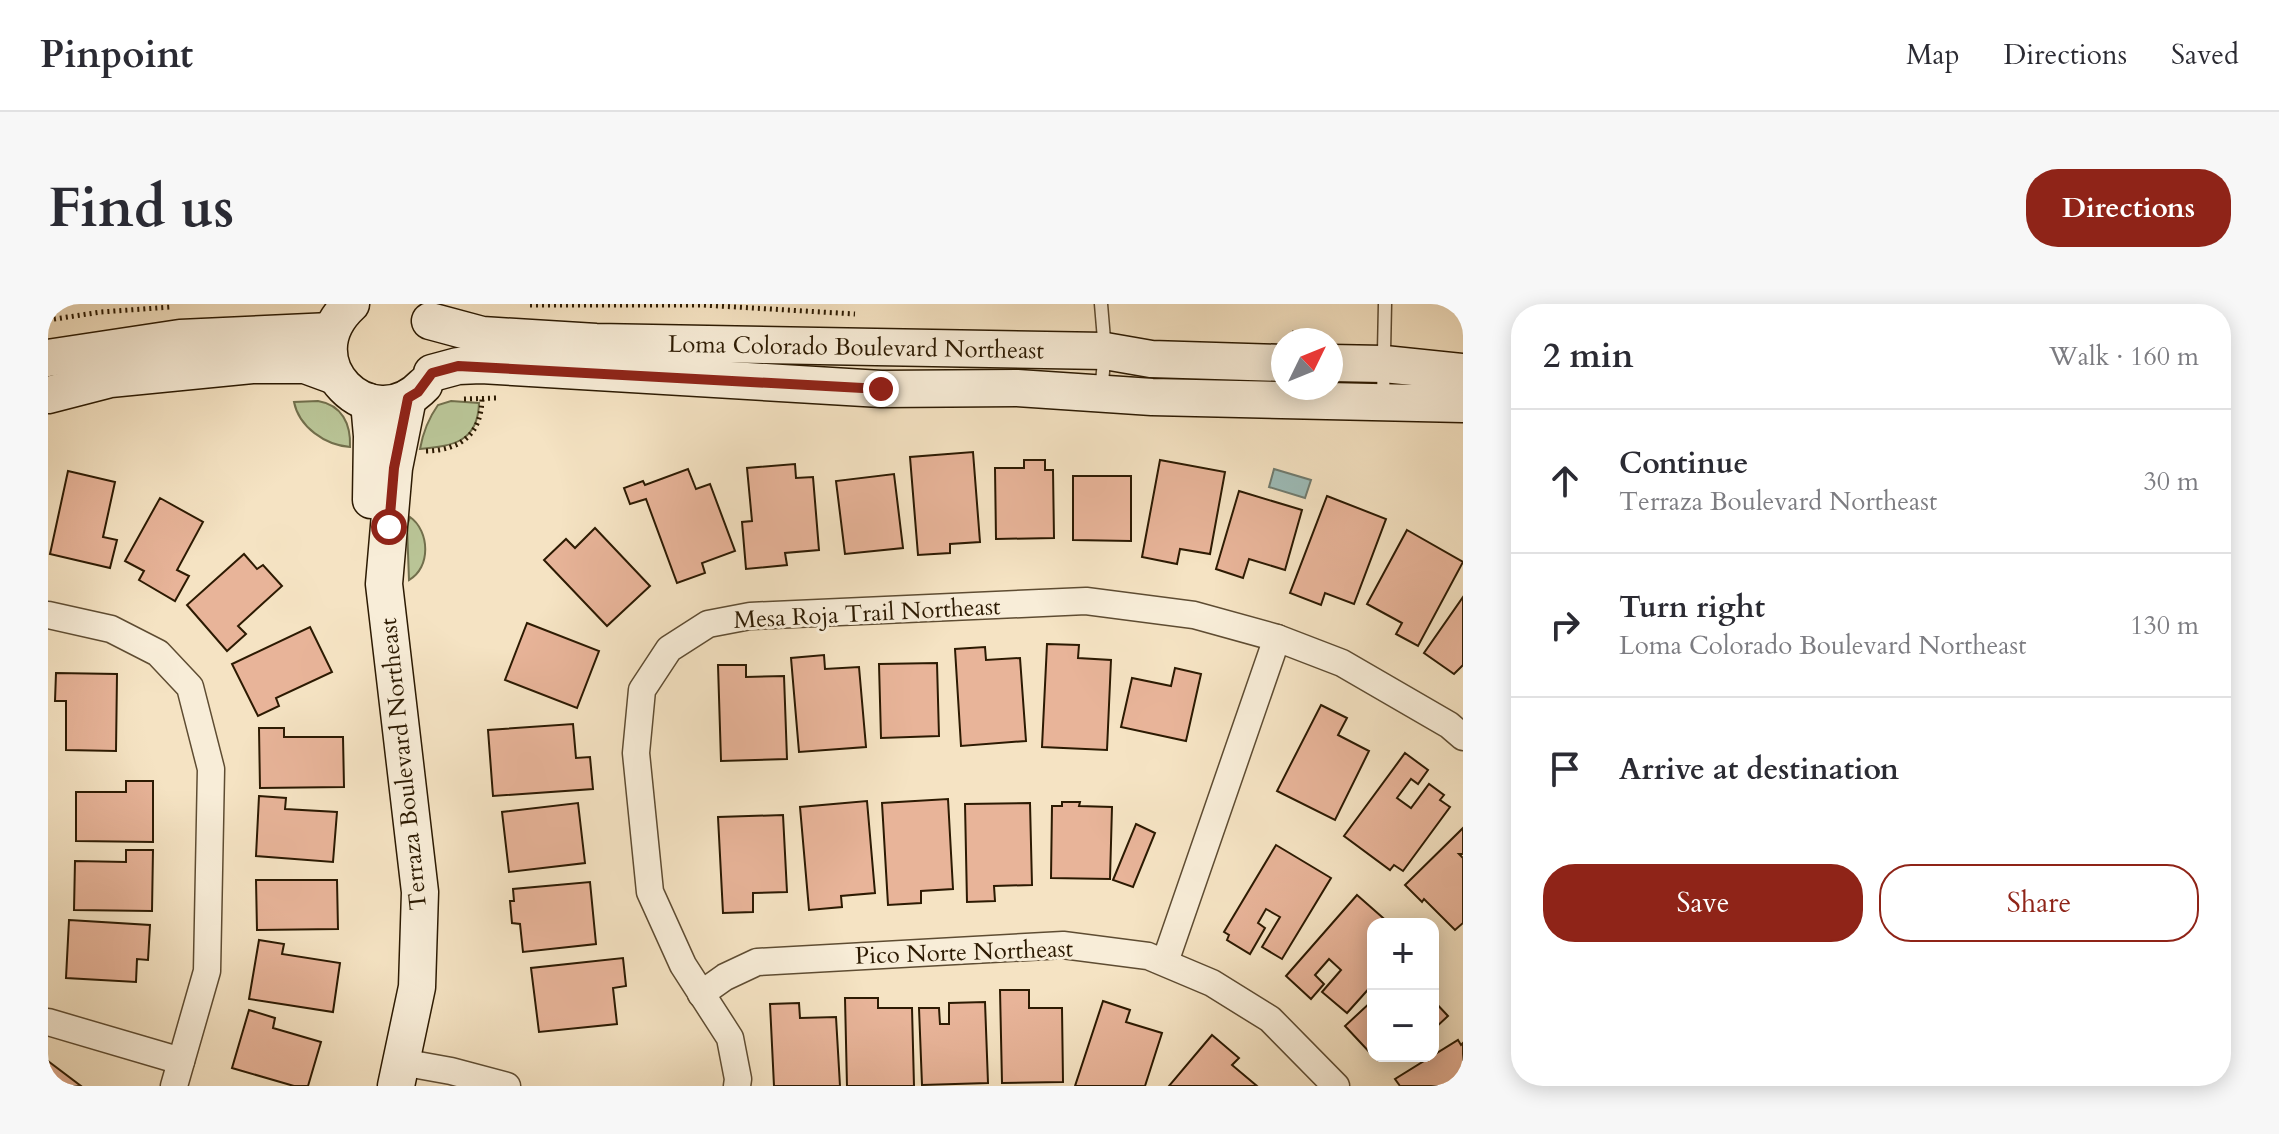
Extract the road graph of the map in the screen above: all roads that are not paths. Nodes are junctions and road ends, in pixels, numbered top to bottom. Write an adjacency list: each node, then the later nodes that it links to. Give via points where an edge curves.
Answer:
1 (1101, 304): 5 (lane)
2 (1385, 304): 9 (lane)
3 (346, 311): 6 (street); 11 (street, via 328,346)
4 (421, 313): 5 (street, Loma Colorado Boulevard Northeast, via 482,335 596,342); 12 (street, Loma Colorado Boulevard Northeast, via 437,338)
5 (1105, 351): 7 (street, Loma Colorado Boulevard Northeast, via 1151,359); 13 (lane)
6 (48, 358)
7 (1271, 363)
8 (1343, 363): 9 (street)
9 (1384, 364): 10 (street); 16 (lane)
10 (1463, 372)
11 (335, 376): 14 (street, via 305,365 252,365 110,379); 15 (street, via 355,397)
12 (431, 390): 13 (street, Loma Colorado Boulevard Northeast, via 458,366 481,365 881,389 1017,388); 15 (street, Loma Colorado Boulevard Northeast, via 382,404); 18 (street, Terraza Boulevard Northeast, via 394,468)
13 (1101, 394): 16 (street, Loma Colorado Boulevard Northeast)
14 (48, 395)
15 (369, 402): 18 (street, Terraza Boulevard Northeast, via 373,549)
16 (1383, 403): 17 (street, Loma Colorado Boulevard Northeast)
17 (1463, 404)
18 (384, 584): 26 (street, Terraza Boulevard Northeast, via 420,892 417,987)
19 (48, 615): 25 (street, via 111,629 158,653 190,687 211,769 207,971)
20 (1277, 638): 21 (street, Mesa Roja Trail Northeast, via 1342,663); 22 (street); 23 (street, Mesa Roja Trail Northeast, via 1194,615 1086,601 750,616 708,624 669,649 642,690 636,753 650,892)
21 (1463, 737)
22 (1165, 962): 23 (street, Pico Norte Northeast, via 1063,945 757,962); 30 (street, Pico Norte Northeast, via 1270,1019)
23 (701, 994): 29 (street, Mesa Roja Trail Northeast, via 730,1038)
24 (48, 1022): 25 (street)
25 (181, 1061): 27 (street)
26 (398, 1074): 28 (street, via 451,1071)
27 (174, 1086)
28 (507, 1086)
29 (737, 1086)
30 (1336, 1086)

